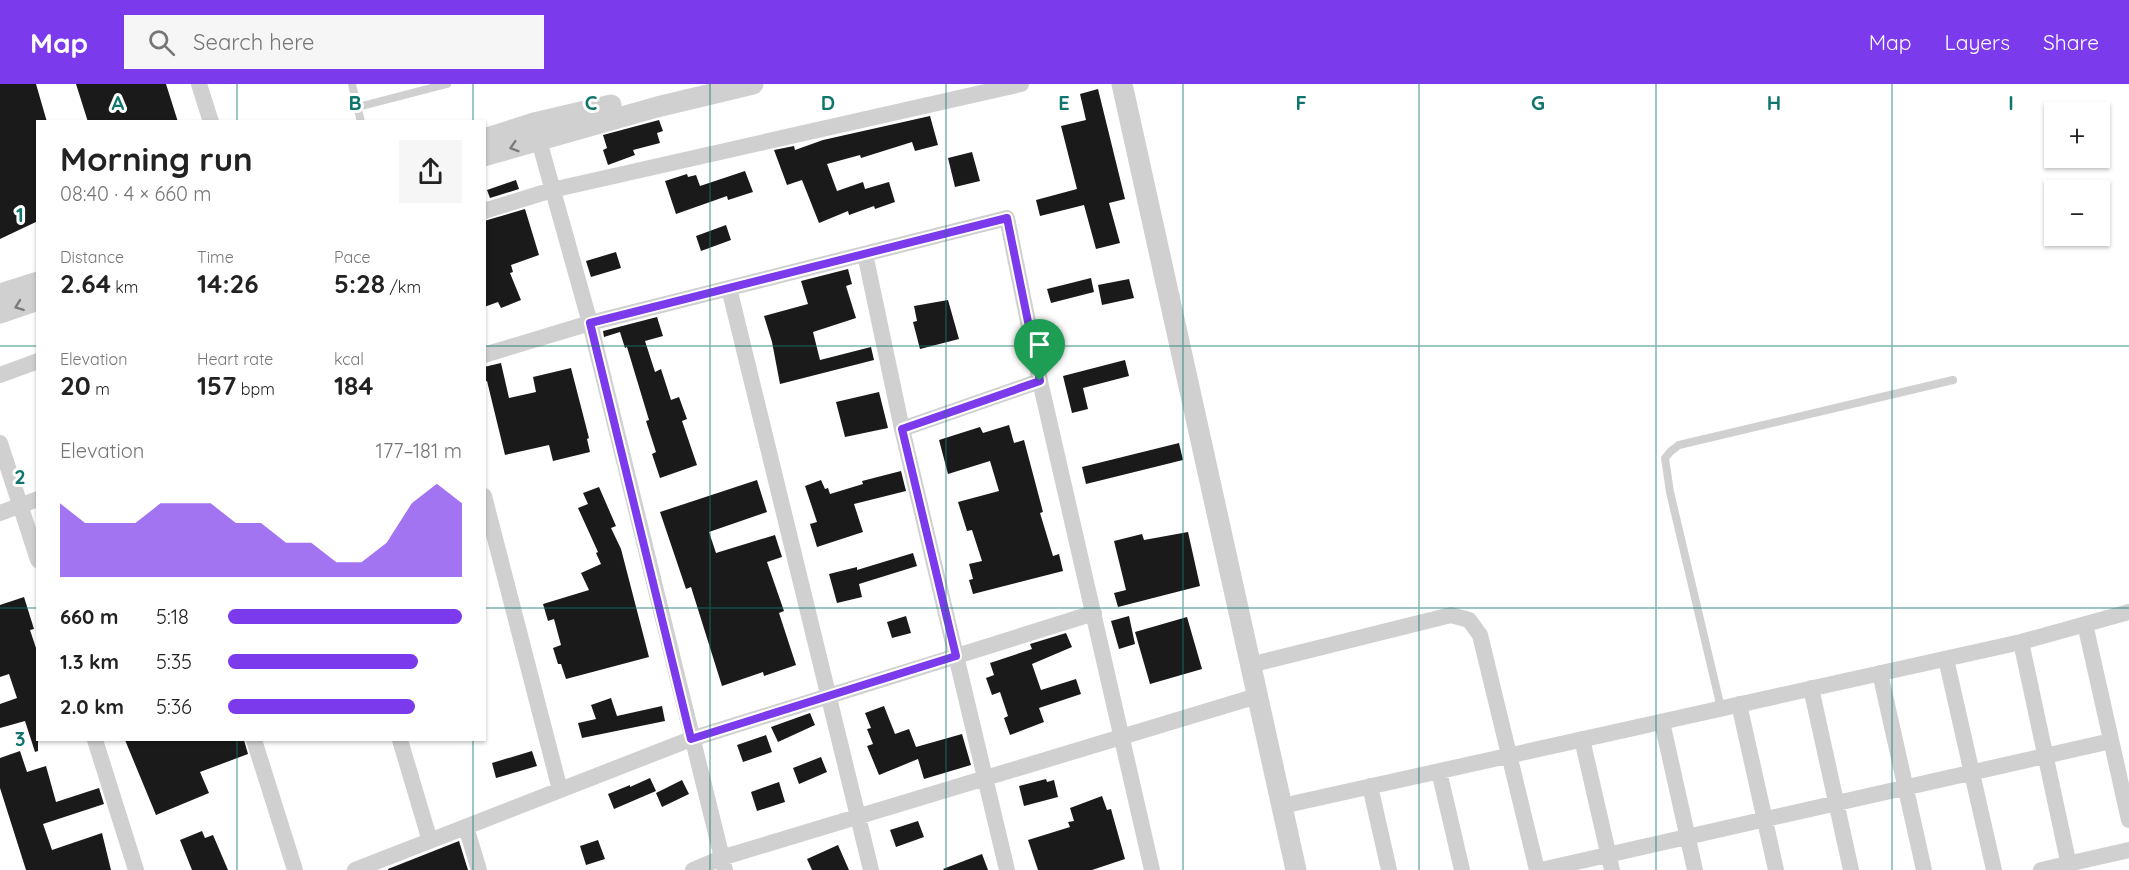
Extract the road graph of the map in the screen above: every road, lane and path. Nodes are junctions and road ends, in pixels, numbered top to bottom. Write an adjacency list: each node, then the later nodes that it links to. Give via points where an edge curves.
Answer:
1 (199, 84): 9 (street)
2 (352, 84): 8 (lane)
3 (447, 84): 8 (lane)
4 (699, 84): 11 (street)
5 (753, 84): 11 (street)
6 (1021, 84): 14 (street)
7 (1122, 84): 41 (street)
8 (358, 106): 10 (lane)
9 (210, 120)
10 (361, 120)
11 (536, 131): 12 (street); 13 (street, one-way to 13); 14 (street)
12 (486, 139)
13 (486, 155)
14 (552, 190): 15 (street); 22 (street)
15 (486, 210)
16 (865, 254): 18 (street); 27 (street, via 1007,218); 28 (street)
17 (36, 283): 19 (street)
18 (729, 288): 22 (street); 45 (street)
19 (0, 294)
20 (36, 301): 21 (street, one-way to 21)
21 (0, 313)
22 (590, 323): 23 (street); 50 (street)
23 (486, 354)
24 (36, 362): 25 (street)
25 (0, 375)
26 (1953, 380): 47 (lane, via 1679,445 1665,458)
27 (1040, 381): 28 (street); 36 (street)
28 (902, 429): 39 (street)
29 (0, 443): 32 (street)
30 (36, 500): 32 (street)
31 (486, 504): 63 (street)
32 (20, 505): 33 (street); 34 (street)
33 (0, 513)
34 (36, 554)
35 (2129, 612): 37 (street)
36 (1094, 613): 39 (street); 49 (street)
37 (2085, 624): 38 (street); 55 (street)
38 (2021, 642): 40 (street); 57 (street)
39 (956, 656): 45 (street); 60 (street)
40 (1946, 658): 42 (street); 59 (street)
41 (1250, 664): 44 (street); 56 (street, via 1451,615 1469,620 1480,635)
42 (1880, 673): 43 (street); 62 (street)
43 (1811, 688): 46 (street); 64 (street)
44 (1257, 696): 49 (street); 65 (street)
45 (827, 697): 50 (street); 66 (street)
46 (1739, 704): 47 (street); 67 (street)
47 (1721, 708): 48 (street)
48 (1662, 722): 51 (street); 70 (street)
49 (1122, 737): 60 (street); 83 (street)
50 (691, 739): 63 (street); 74 (street)
51 (1582, 739): 56 (street); 73 (street)
52 (95, 741): 76 (street)
53 (254, 741): 77 (street)
54 (400, 741): 71 (street)
55 (2111, 741): 57 (street); 68 (street)
56 (1510, 755): 58 (street); 87 (street)
57 (2046, 756): 59 (street); 75 (street)
58 (1439, 771): 61 (street); 86 (street)
59 (1972, 772): 62 (street); 92 (street)
60 (985, 778): 66 (street); 82 (street)
61 (1370, 786): 65 (street); 85 (street)
62 (1905, 787): 64 (street); 91 (street)
63 (560, 790): 69 (street)
64 (1837, 803): 67 (street); 90 (street)
65 (1282, 806): 84 (street)
66 (858, 817): 74 (street); 81 (street)
67 (1764, 819): 70 (street); 89 (street)
68 (2129, 820)
69 (466, 827): 71 (street); 79 (street)
70 (1688, 837): 73 (street); 88 (street)
71 (430, 841): 78 (street)
72 (2129, 850): 75 (street)
73 (1610, 862): 87 (street)
74 (723, 864): 80 (street)
75 (2070, 867): 93 (street)
76 (136, 870)
77 (295, 870)
78 (355, 870)
79 (479, 870)
80 (693, 870)
81 (871, 870)
82 (1007, 870)
83 (1152, 870)
84 (1296, 870)
85 (1389, 870)
86 (1462, 870)
87 (1539, 870)
88 (1695, 870)
89 (1776, 870)
90 (1851, 870)
91 (1924, 870)
92 (1994, 870)
93 (2041, 870)

